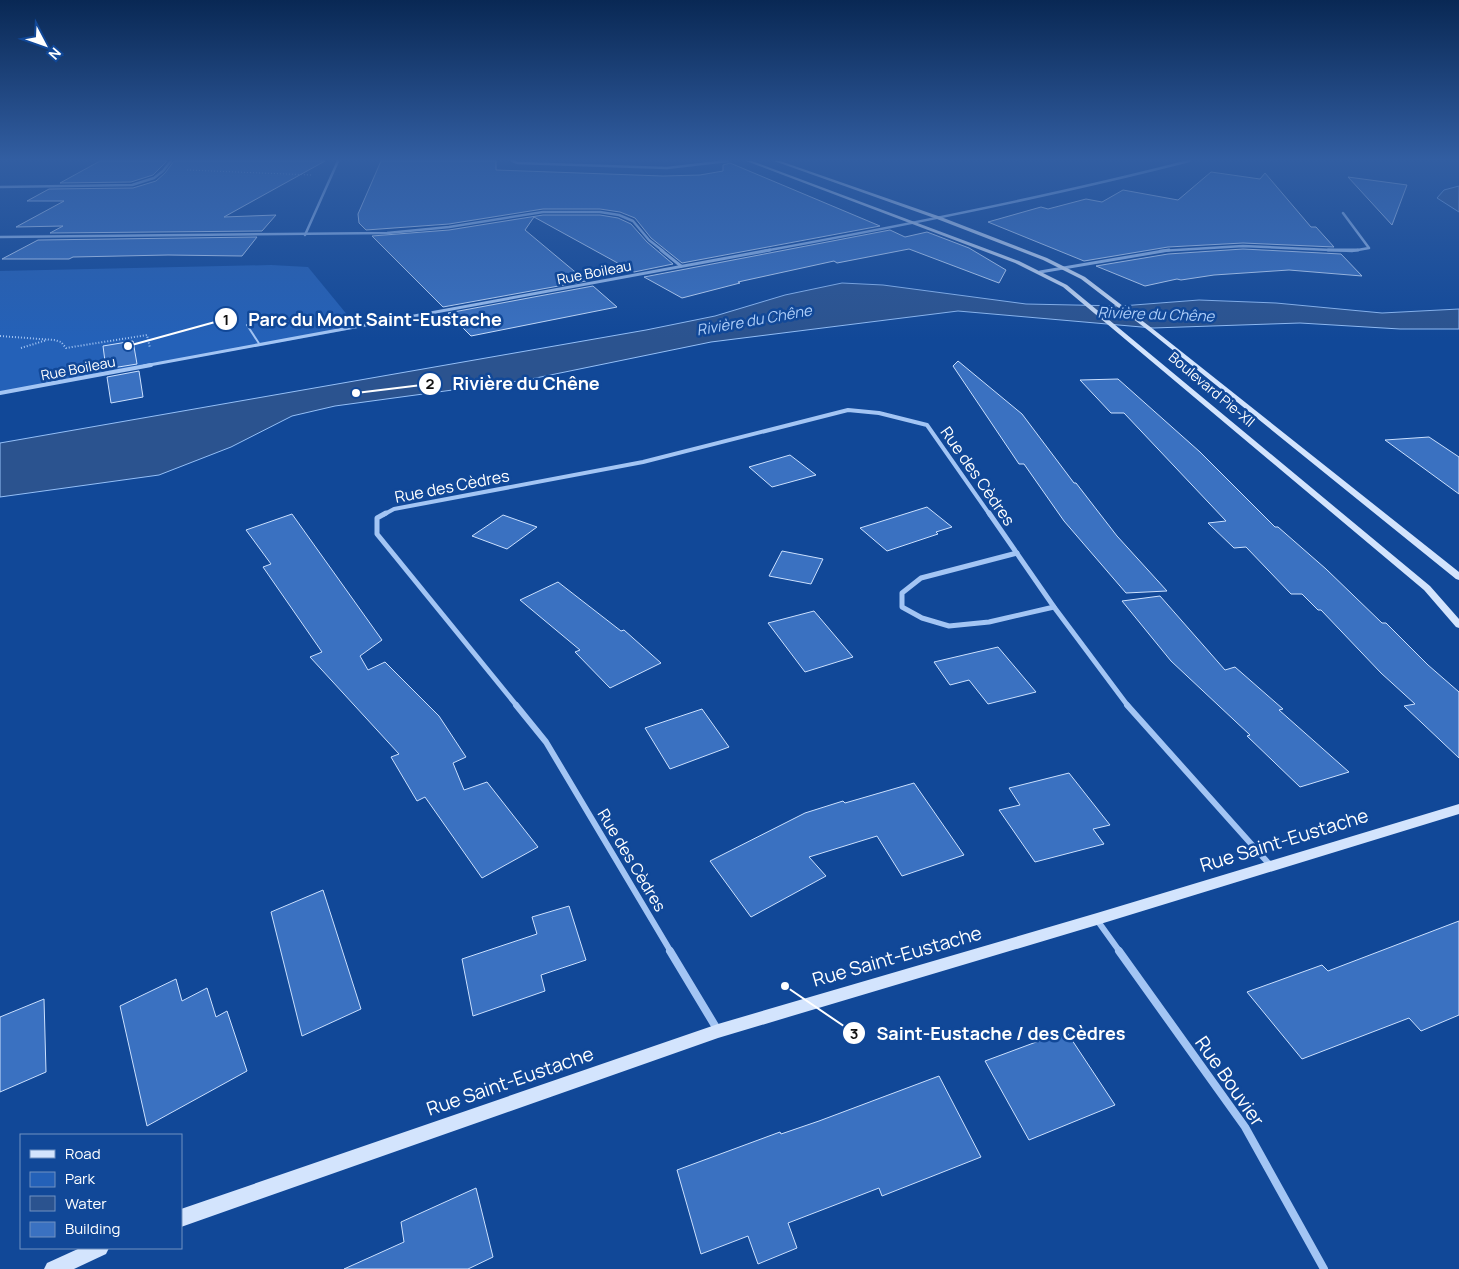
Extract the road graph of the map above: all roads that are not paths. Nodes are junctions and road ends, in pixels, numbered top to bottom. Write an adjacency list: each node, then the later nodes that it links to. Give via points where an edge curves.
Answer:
1 (312, 220): 9 (street)
2 (491, 220): 9 (street, via 387,233)
3 (629, 220): 11 (street)
4 (910, 220): 8 (street, Boulevard Pie-XII)
5 (926, 220): 8 (street, Rue Boileau)
6 (945, 220): 12 (street, Boulevard Pie-XII)
7 (1348, 220): 12 (street, via 1369,248 1352,251 1243,246 1166,250)
8 (915, 222): 11 (street, Rue Boileau); 13 (street, Boulevard Pie-XII)
9 (305, 235): 10 (street)
10 (0, 238)
11 (681, 266): 15 (street, Rue Boileau)
12 (1066, 268): 13 (street); 18 (street, Boulevard Pie-XII, via 1091,283 1151,330)
13 (1040, 272): 20 (street, Boulevard Pie-XII, via 1086,302 1427,588)
14 (248, 325): 15 (lane)
15 (260, 345): 16 (street, Rue Boileau)
16 (0, 393)
17 (1017, 553): 19 (street, Rue des Cèdres); 19 (street, via 921,578 902,593 902,607 922,618 949,626 989,622); 24 (street, Rue des Cèdres, via 927,425 879,413 848,410 642,462 394,508 377,518 377,534 546,742)
18 (1459, 577)
19 (1054, 606): 22 (street, Rue des Cèdres, via 1129,707)
20 (1459, 625)
21 (1459, 809): 22 (street, Rue Saint-Eustache)
22 (1270, 866): 23 (street, Rue Saint-Eustache)
23 (1097, 919): 24 (street, Rue Saint-Eustache); 28 (street, Rue Bouvier, via 1245,1127)
24 (718, 1031): 25 (street, Rue Saint-Eustache)
25 (182, 1218)
26 (98, 1249): 27 (street)
27 (53, 1269)
28 (1324, 1269)

